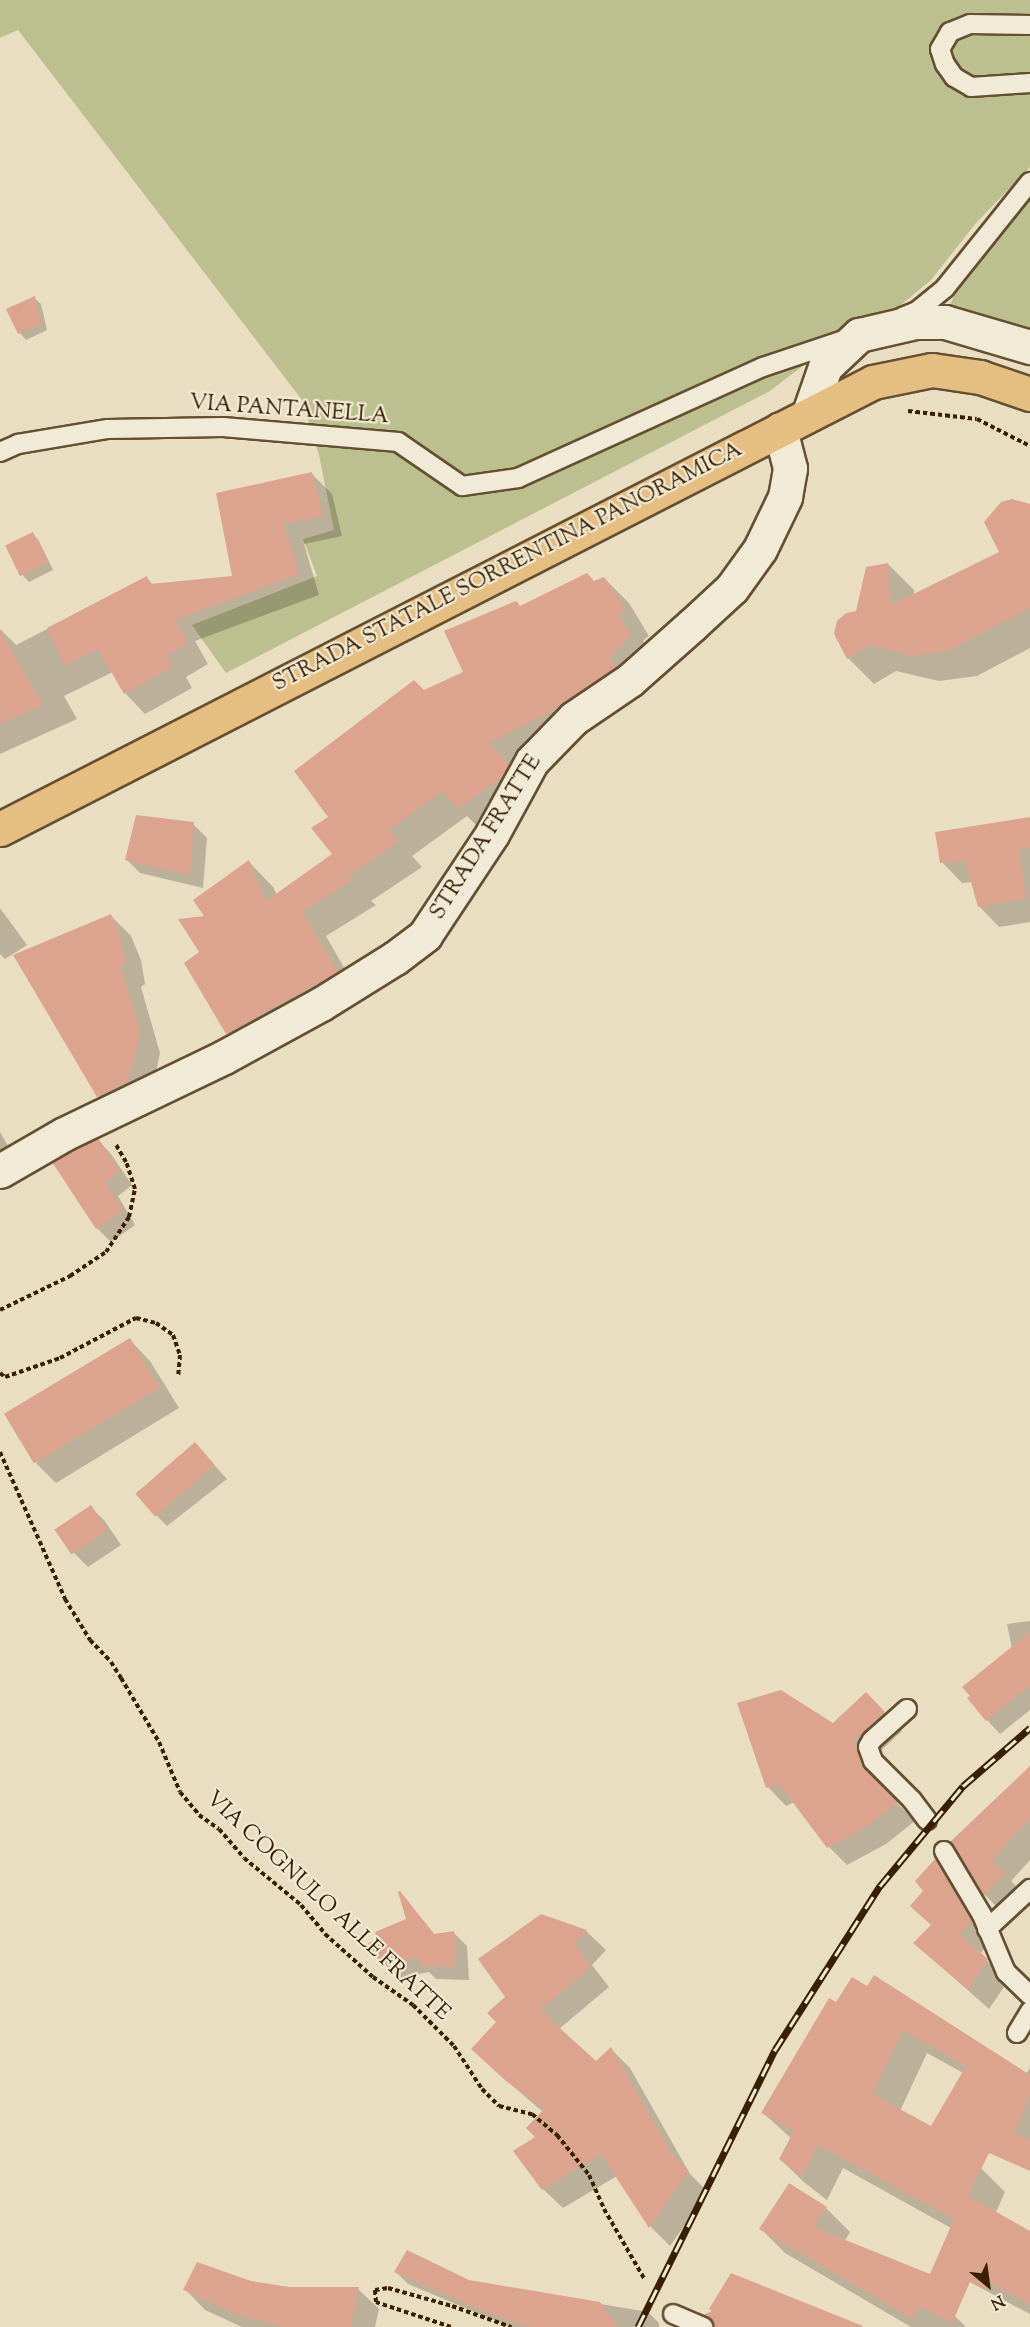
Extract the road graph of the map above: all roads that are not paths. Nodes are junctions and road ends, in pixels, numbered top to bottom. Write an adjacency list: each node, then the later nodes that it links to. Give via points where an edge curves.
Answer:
1 (1030, 25): 2 (lane, via 970,24 950,32 940,49 954,77 971,87)
2 (1030, 83)
3 (1030, 182): 4 (lane, VIA PANTANELLA, via 945,288 916,311)
4 (859, 335): 5 (street, via 915,322 945,322); 7 (street, via 825,367); 9 (lane, VIA PANTANELLA, via 763,367 518,478 462,486 398,442 223,427 108,429 18,444)
5 (1030, 347)
6 (1030, 394): 7 (main road, STRADA STATALE SORRENTINA PANORAMICA, via 980,377 932,370 873,382)
7 (809, 413): 8 (main road, STRADA STATALE SORRENTINA PANORAMICA)
8 (780, 429): 10 (main road, STRADA STATALE SORRENTINA PANORAMICA); 11 (street, STRADA FRATTE, via 790,468 785,497 760,549 732,588 692,626 630,680 574,718 532,760 492,834 425,935 321,1004 224,1057 64,1134)
9 (0, 452)
10 (0, 829)
11 (0, 1171)
12 (907, 1708): 13 (lane, via 868,1747 873,1761)
13 (927, 1820)
14 (944, 1851): 16 (lane, via 964,1880)
15 (1030, 1889): 16 (lane)
16 (987, 1929): 17 (lane, via 1006,1972)
17 (1030, 1995)
18 (1030, 2011): 19 (lane)
19 (1017, 2033)
20 (673, 2314): 21 (lane)
21 (703, 2327)

